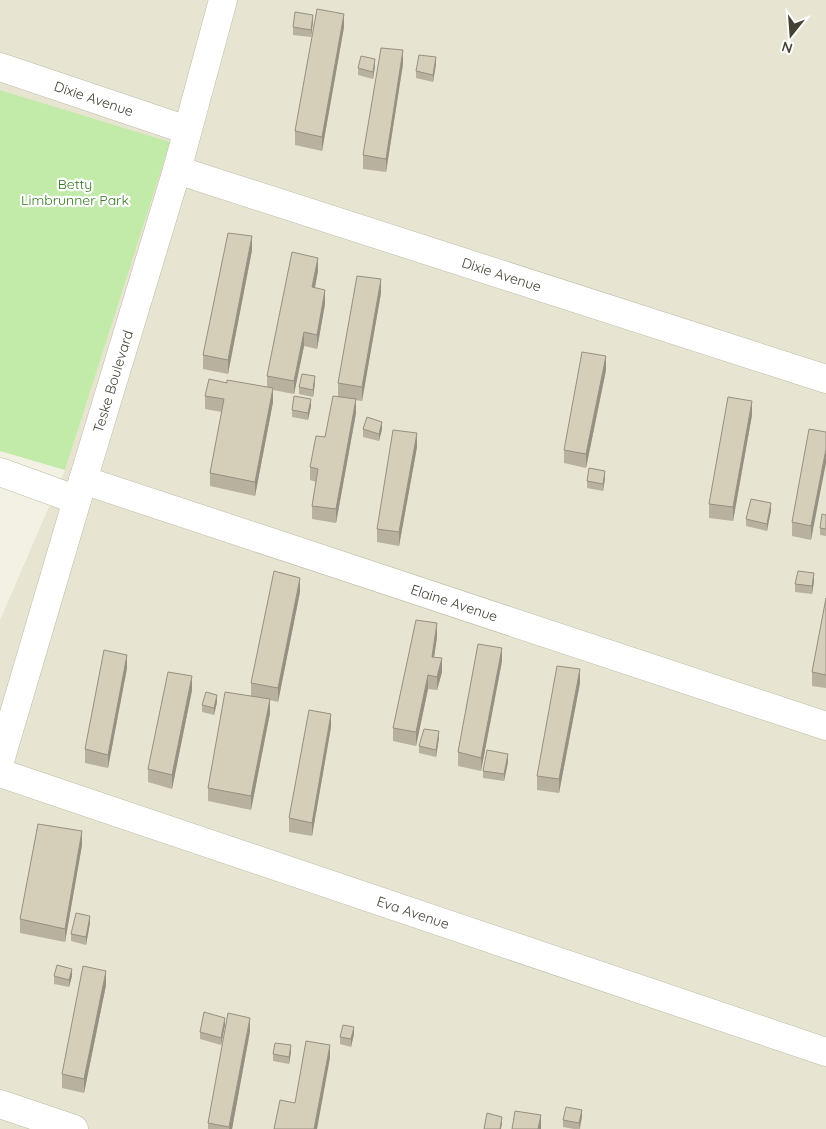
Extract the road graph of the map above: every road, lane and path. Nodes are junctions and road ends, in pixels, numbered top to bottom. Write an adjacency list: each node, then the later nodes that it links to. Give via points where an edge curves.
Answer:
1 (223, 0): 3 (street, Teske Boulevard)
2 (0, 67): 3 (street, Dixie Avenue)
3 (187, 130): 4 (street, Teske Boulevard)
4 (177, 170): 5 (street, Dixie Avenue); 7 (street, Teske Boulevard)
5 (826, 379)
6 (0, 472): 7 (street, Elaine Avenue)
7 (80, 490): 8 (street, Teske Boulevard); 9 (street, Elaine Avenue)
8 (10, 690): 10 (street, Teske Boulevard)
9 (826, 726)
10 (0, 761)
11 (0, 772): 12 (street, Eva Avenue)
12 (826, 1052)
13 (0, 1104): 14 (street)
14 (74, 1129)

